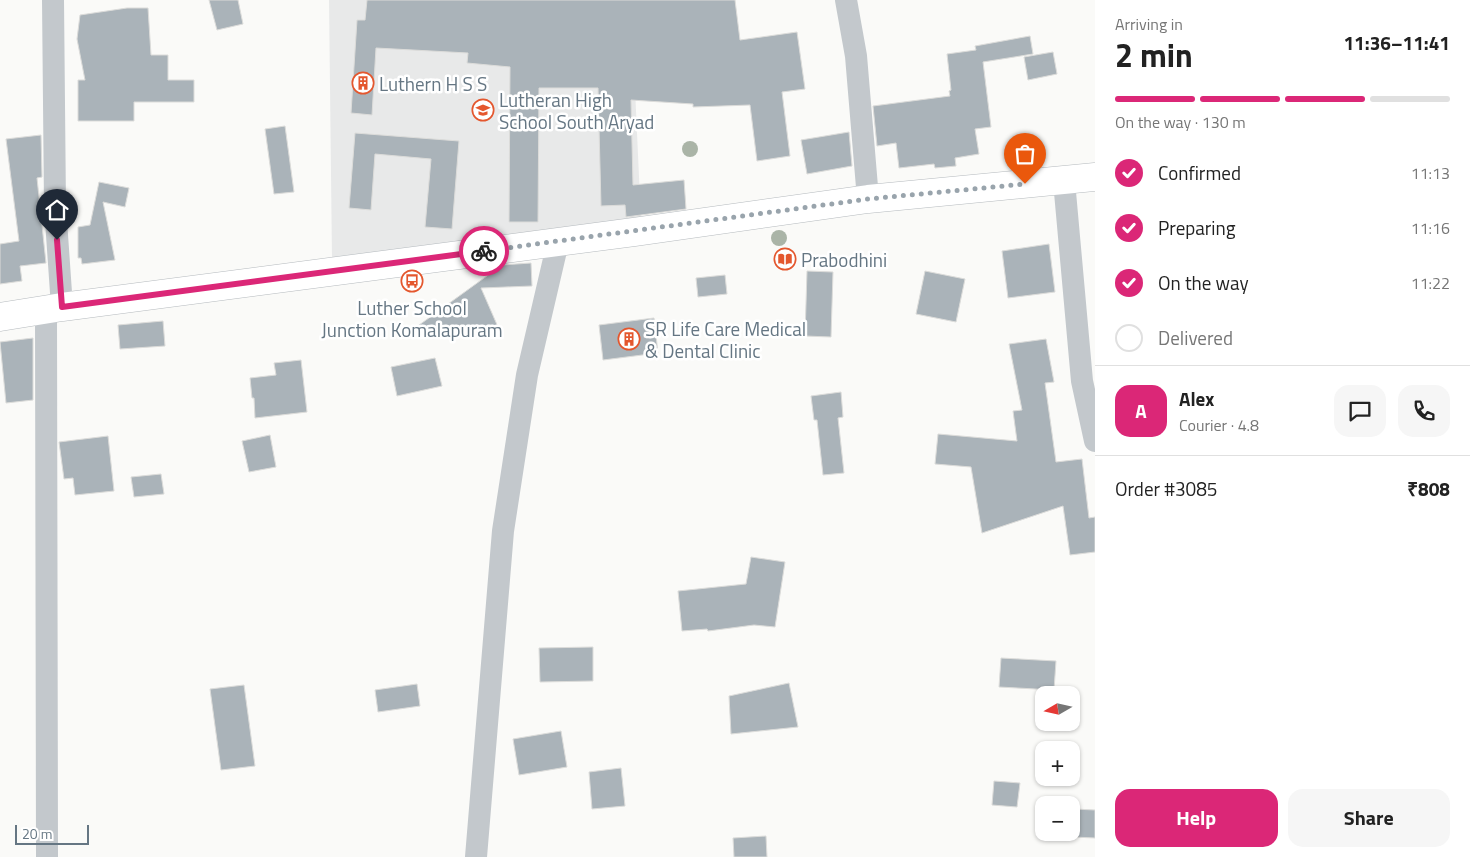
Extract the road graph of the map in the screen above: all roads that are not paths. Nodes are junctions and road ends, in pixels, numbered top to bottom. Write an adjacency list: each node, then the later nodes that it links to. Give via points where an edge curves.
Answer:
1 (53, 0): 7 (street)
2 (846, 0): 5 (street, via 856,56)
3 (1095, 177): 4 (main road)
4 (1064, 180): 5 (main road); 9 (street, via 1082,381)
5 (868, 199): 6 (main road)
6 (558, 242): 7 (main road); 11 (street, via 527,375 503,532)
7 (54, 309): 8 (main road); 10 (street)
8 (0, 317)
9 (1095, 441)
10 (47, 857)
11 (476, 857)

